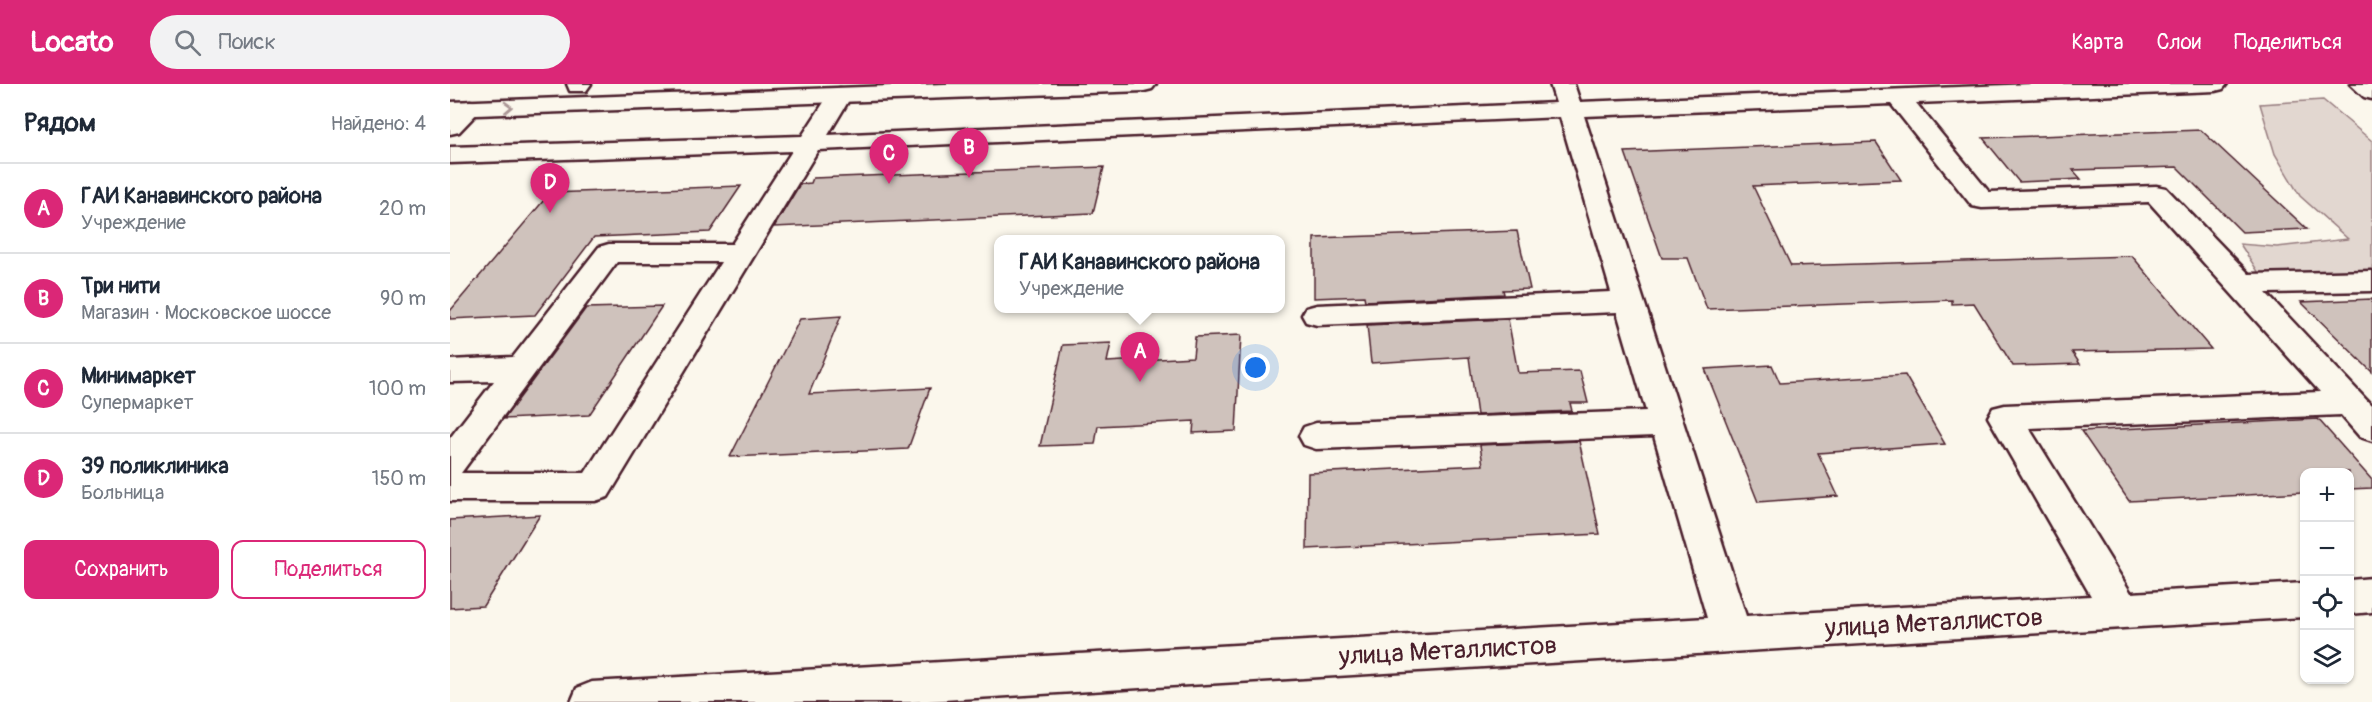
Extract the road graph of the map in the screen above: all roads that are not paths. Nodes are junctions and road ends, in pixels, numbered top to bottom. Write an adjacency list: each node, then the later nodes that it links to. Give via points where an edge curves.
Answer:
1 (638, 84): 5 (street)
2 (1144, 84): 9 (street)
3 (2215, 84): 11 (street)
4 (2362, 84): 8 (street)
5 (578, 85): 6 (street)
6 (489, 89): 7 (street); 12 (street)
7 (450, 91)
8 (2372, 92)
9 (840, 95): 12 (street, one-way to 9); 14 (street)
10 (1566, 97): 11 (street); 14 (street); 19 (street)
11 (1898, 97): 18 (street, via 1982,200 2156,194)
12 (460, 109): 13 (street)
13 (450, 127)
14 (811, 143): 15 (street); 16 (street)
15 (450, 155)
16 (741, 253): 21 (street, via 609,253); 28 (street, via 595,487)
17 (2372, 281): 18 (street)
18 (2241, 284): 23 (street)
19 (1629, 301): 20 (street); 24 (street)
20 (1317, 315)
21 (522, 368): 22 (street); 27 (street)
22 (450, 370)
23 (2349, 403): 25 (street); 32 (street, via 2005,417)
24 (1666, 423): 26 (street); 33 (street)
25 (2372, 428)
26 (1316, 435)
27 (450, 463)
28 (450, 487)
29 (2372, 595): 30 (street)
30 (2354, 597)
31 (2300, 600): 32 (street, улица Металлистов)
32 (2121, 612): 33 (street, улица Металлистов)
33 (1732, 634): 34 (street, улица Металлистов)
34 (592, 702)

